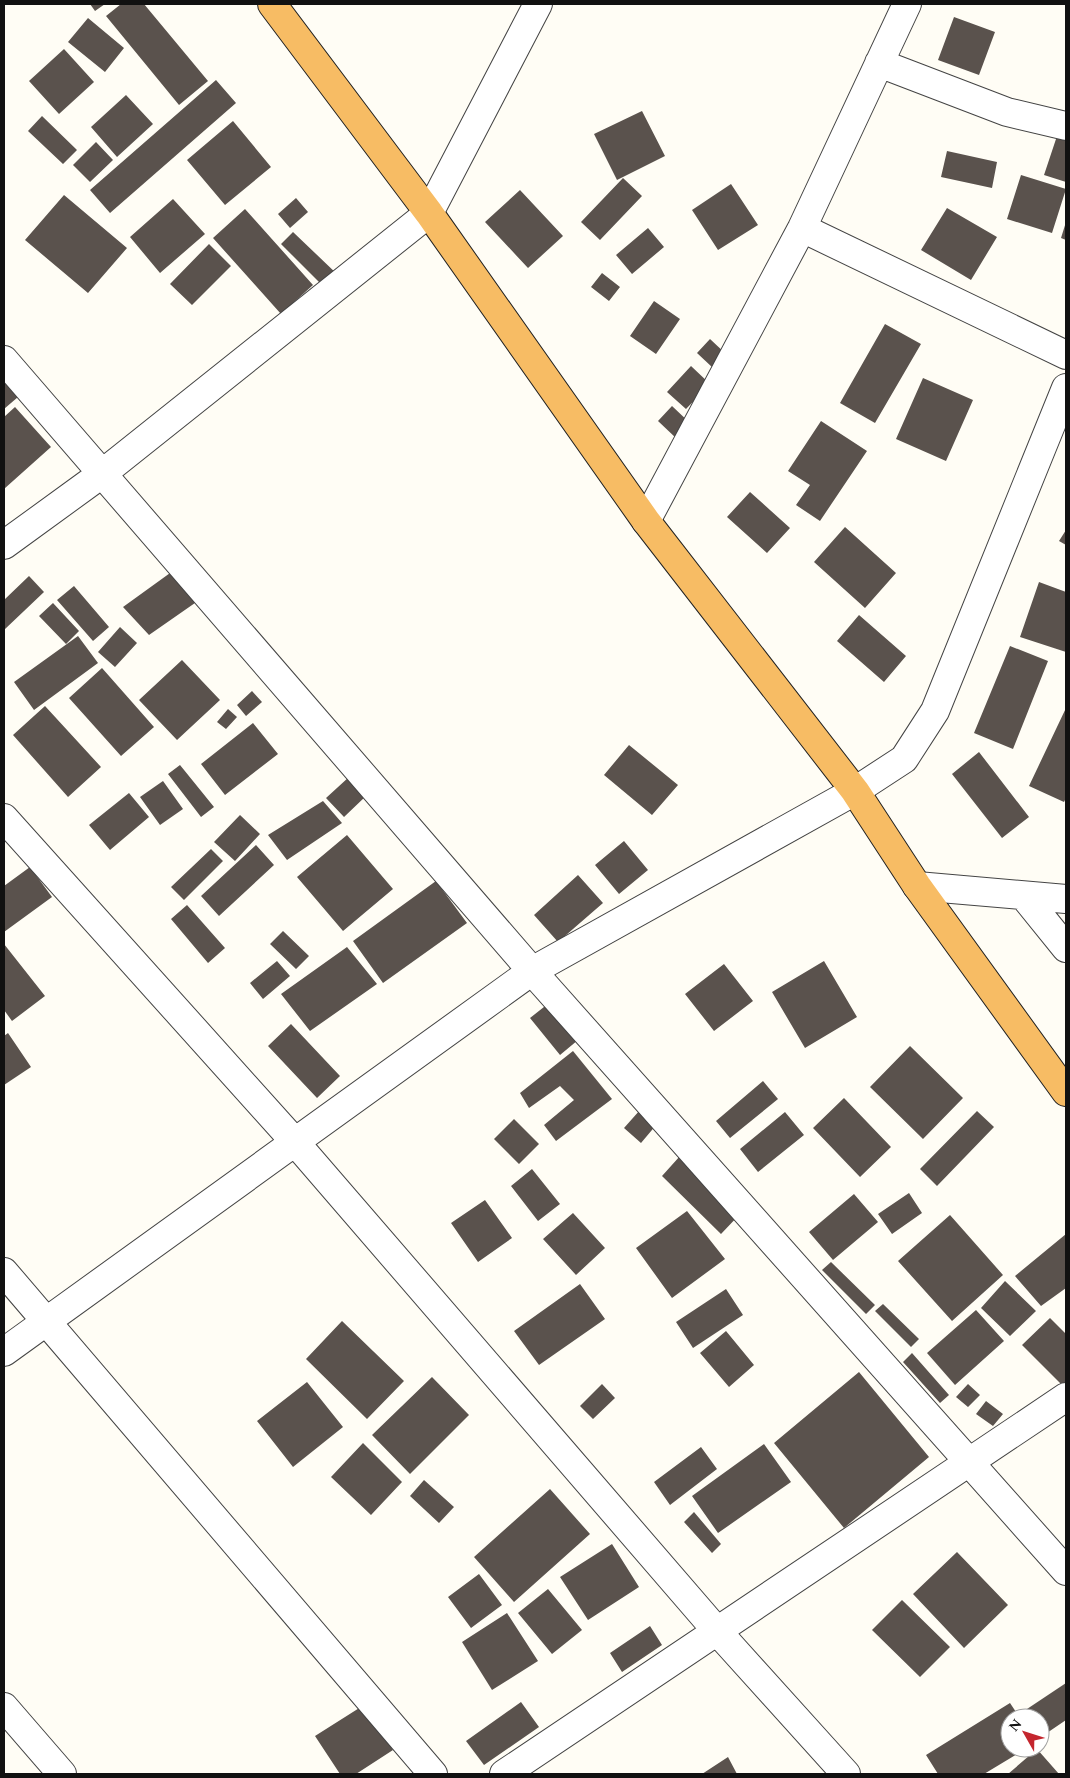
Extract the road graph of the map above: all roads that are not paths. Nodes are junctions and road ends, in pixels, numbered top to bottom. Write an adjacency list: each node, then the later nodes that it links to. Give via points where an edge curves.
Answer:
1 (272, 4): 6 (highway)
2 (538, 4): 6 (street)
3 (907, 4): 4 (street)
4 (879, 63): 5 (street, via 1007,112); 7 (street)
5 (1066, 126)
6 (429, 213): 11 (street); 12 (highway)
7 (802, 228): 8 (street); 12 (street)
8 (1066, 354)
9 (4, 360): 11 (street)
10 (1066, 388): 14 (street, via 935,711 904,759)
11 (103, 473): 13 (street); 20 (street)
12 (646, 521): 14 (highway)
13 (4, 544)
14 (855, 791): 16 (highway); 20 (street)
15 (4, 818): 22 (street)
16 (917, 886): 17 (street); 21 (highway)
17 (1024, 896): 18 (street); 19 (street)
18 (1066, 898)
19 (1066, 948)
20 (532, 971): 22 (street); 27 (street)
21 (1066, 1092)
22 (295, 1142): 24 (street); 29 (street)
23 (4, 1272): 24 (street)
24 (46, 1321): 25 (street); 32 (street)
25 (4, 1352)
26 (1066, 1396): 27 (street)
27 (968, 1462): 28 (street); 29 (street)
28 (1066, 1571)
29 (717, 1631): 33 (street); 34 (street)
30 (4, 1707): 31 (street)
31 (62, 1774)
32 (433, 1774)
33 (504, 1774)
34 (846, 1774)

